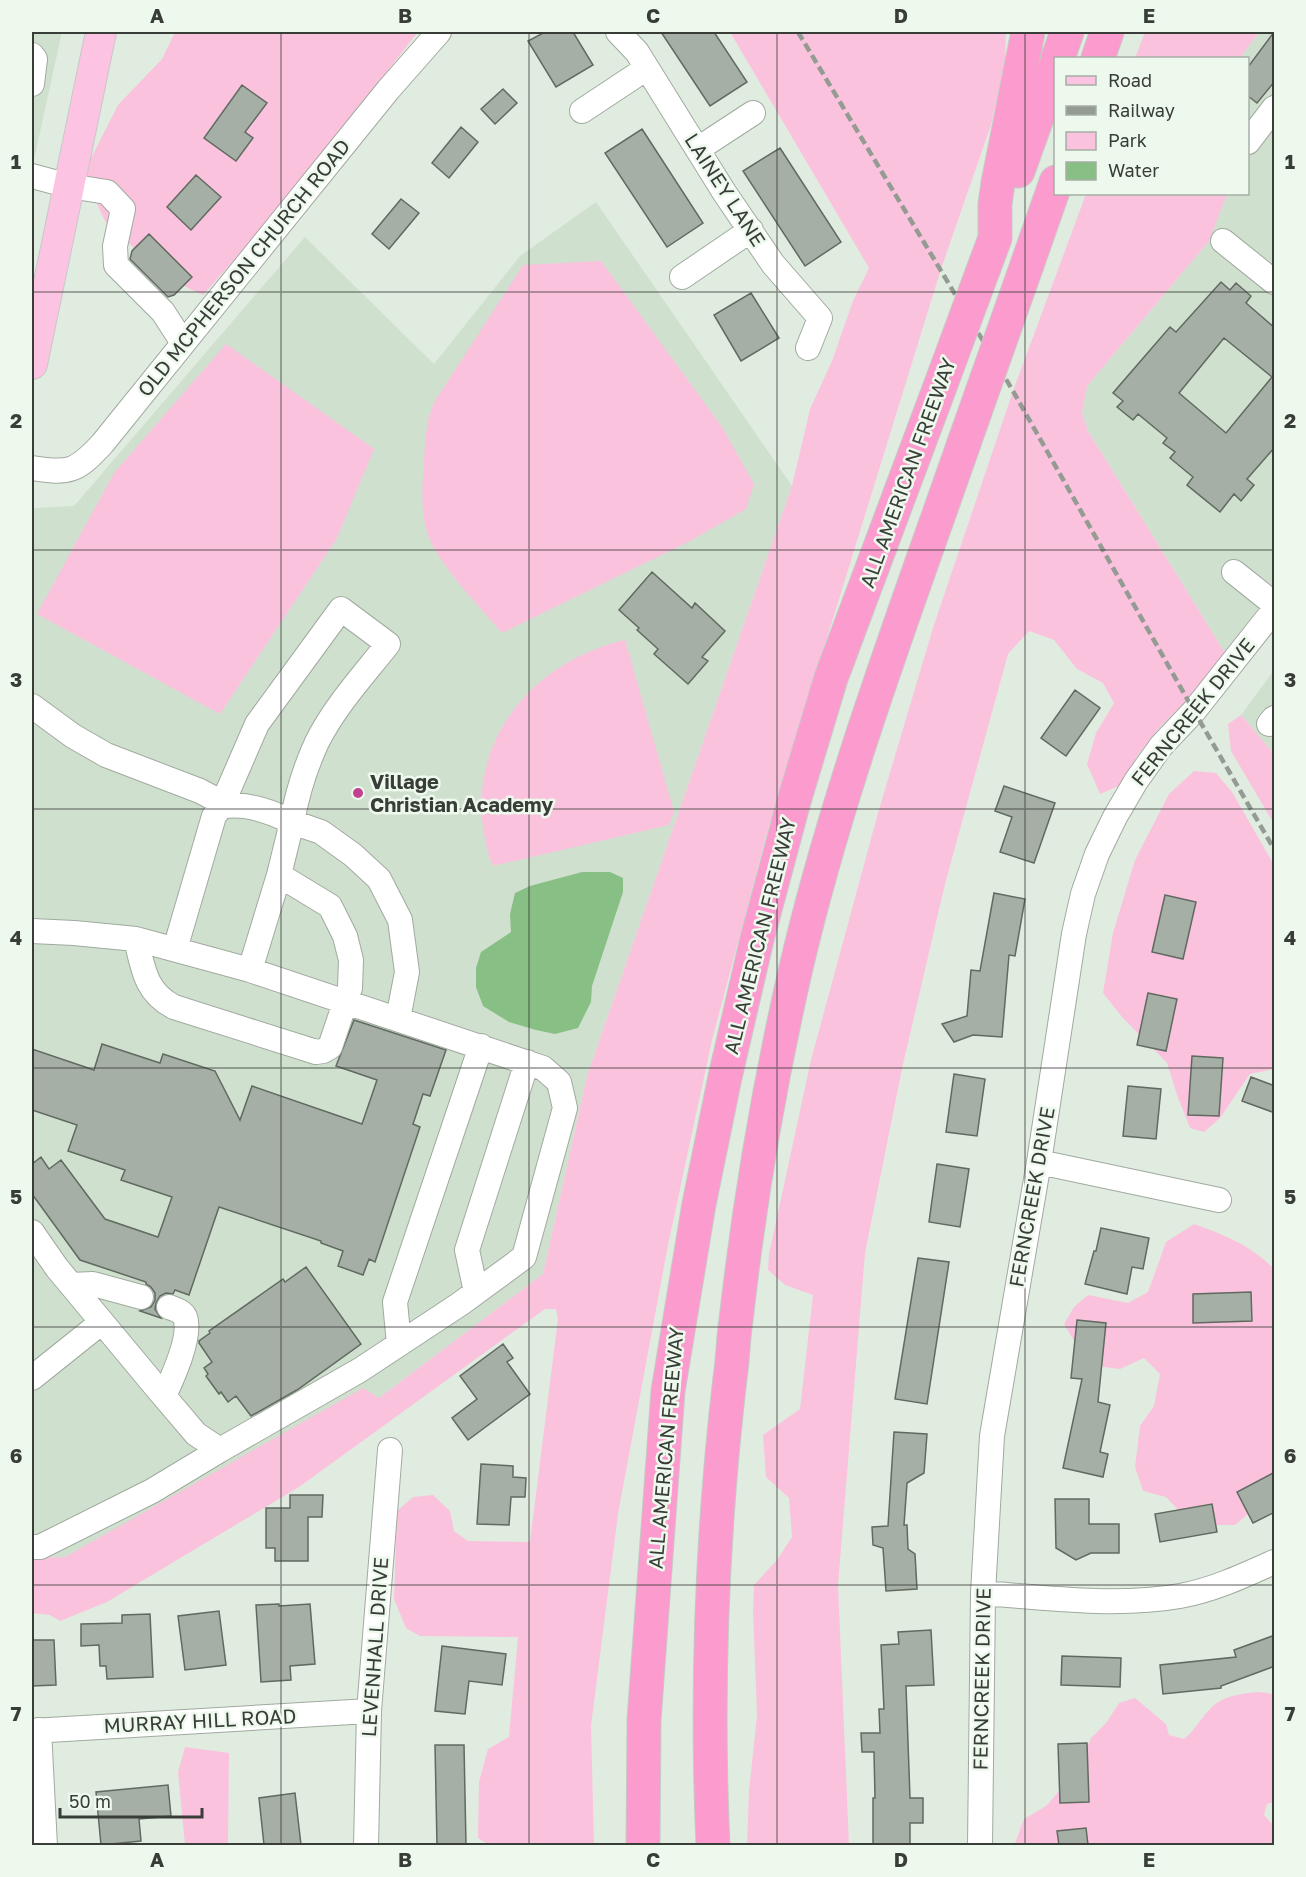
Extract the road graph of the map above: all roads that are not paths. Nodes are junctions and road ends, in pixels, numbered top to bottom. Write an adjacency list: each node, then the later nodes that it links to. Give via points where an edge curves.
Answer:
1 (101, 32): 19 (main road)
2 (439, 32): 27 (street, OLD MCPHERSON CHURCH ROAD)
3 (618, 32): 10 (street, LAINEY LANE)
4 (1028, 32): 21 (highway)
5 (1067, 32): 8 (highway)
6 (1107, 32): 9 (highway)
7 (32, 55): 12 (street)
8 (1058, 57)
9 (1098, 57)
10 (647, 68): 14 (street); 17 (street, LAINEY LANE)
11 (1054, 70): 21 (highway, ALL AMERICAN FREEWAY)
12 (32, 84)
13 (1275, 108): 16 (street)
14 (582, 111)
15 (753, 113): 17 (street)
16 (1249, 141)
17 (698, 149): 22 (street, LAINEY LANE)
18 (32, 176): 19 (street)
19 (69, 186): 26 (main road); 27 (street, via 107,192 123,209 115,246 116,265 163,312)
20 (1054, 188): 67 (highway, bridge, via 851,766 795,972 754,1189 721,1459 711,1682)
21 (998, 218): 66 (highway, ALL AMERICAN FREEWAY, bridge, via 831,678 757,939 725,1077 668,1391 644,1720)
22 (751, 230): 24 (street); 28 (street, LAINEY LANE, via 773,264 820,318)
23 (1223, 241): 25 (street)
24 (682, 277)
25 (1275, 282)
26 (39, 285): 29 (main road)
27 (183, 343): 30 (street, OLD MCPHERSON CHURCH ROAD, via 86,461 75,469 62,471)
28 (808, 348)
29 (32, 363)
30 (32, 468)
31 (1234, 572): 32 (street)
32 (1275, 604)
33 (1275, 610): 46 (street, FERNCREEK DRIVE, via 1155,755 1114,817 1097,855 1074,934)
34 (32, 706): 35 (street, via 95,750 200,791)
35 (221, 807): 36 (street, via 234,804 260,809); 36 (street, via 257,724 341,609 388,645 338,707 317,741 298,788); 40 (street, via 214,816)
36 (292, 822): 37 (street); 43 (street, via 321,832 378,879 400,920 407,972)
37 (279, 875): 41 (street); 42 (street, via 330,906 345,936 351,960)
38 (32, 931): 39 (street)
39 (136, 939): 40 (street); 42 (street, via 147,979 162,1000 316,1052 330,1047)
40 (175, 949): 41 (street)
41 (250, 970): 42 (street)
42 (346, 1003): 43 (street)
43 (398, 1019): 44 (street)
44 (481, 1046): 45 (street); 54 (street, via 394,1302)
45 (527, 1062): 50 (street, via 467,1250); 50 (street, via 543,1068 559,1082 565,1108 524,1257)
46 (1039, 1162): 47 (street); 61 (street, FERNCREEK DRIVE, via 992,1436)
47 (1219, 1200)
48 (32, 1232): 49 (street)
49 (71, 1285): 51 (street, via 93,1284); 53 (street)
50 (476, 1292): 54 (street)
51 (141, 1297)
52 (169, 1307): 56 (street, via 182,1313 186,1329 178,1367)
53 (102, 1322): 55 (street); 56 (street)
54 (399, 1344): 57 (street)
55 (32, 1378)
56 (164, 1396): 57 (street, via 196,1434)
57 (220, 1450): 59 (street, via 152,1491 40,1547)
58 (390, 1450): 62 (street, LEVENHALL DRIVE)
59 (32, 1547)
60 (1275, 1562): 61 (street, via 1218,1587 1180,1596 1115,1601)
61 (983, 1593): 68 (street, FERNCREEK DRIVE)
62 (369, 1711): 63 (street, MURRAY HILL ROAD); 65 (street, LEVENHALL DRIVE)
63 (35, 1730): 64 (street)
64 (45, 1845)
65 (366, 1845)
66 (643, 1845)
67 (713, 1845)
68 (980, 1845)

